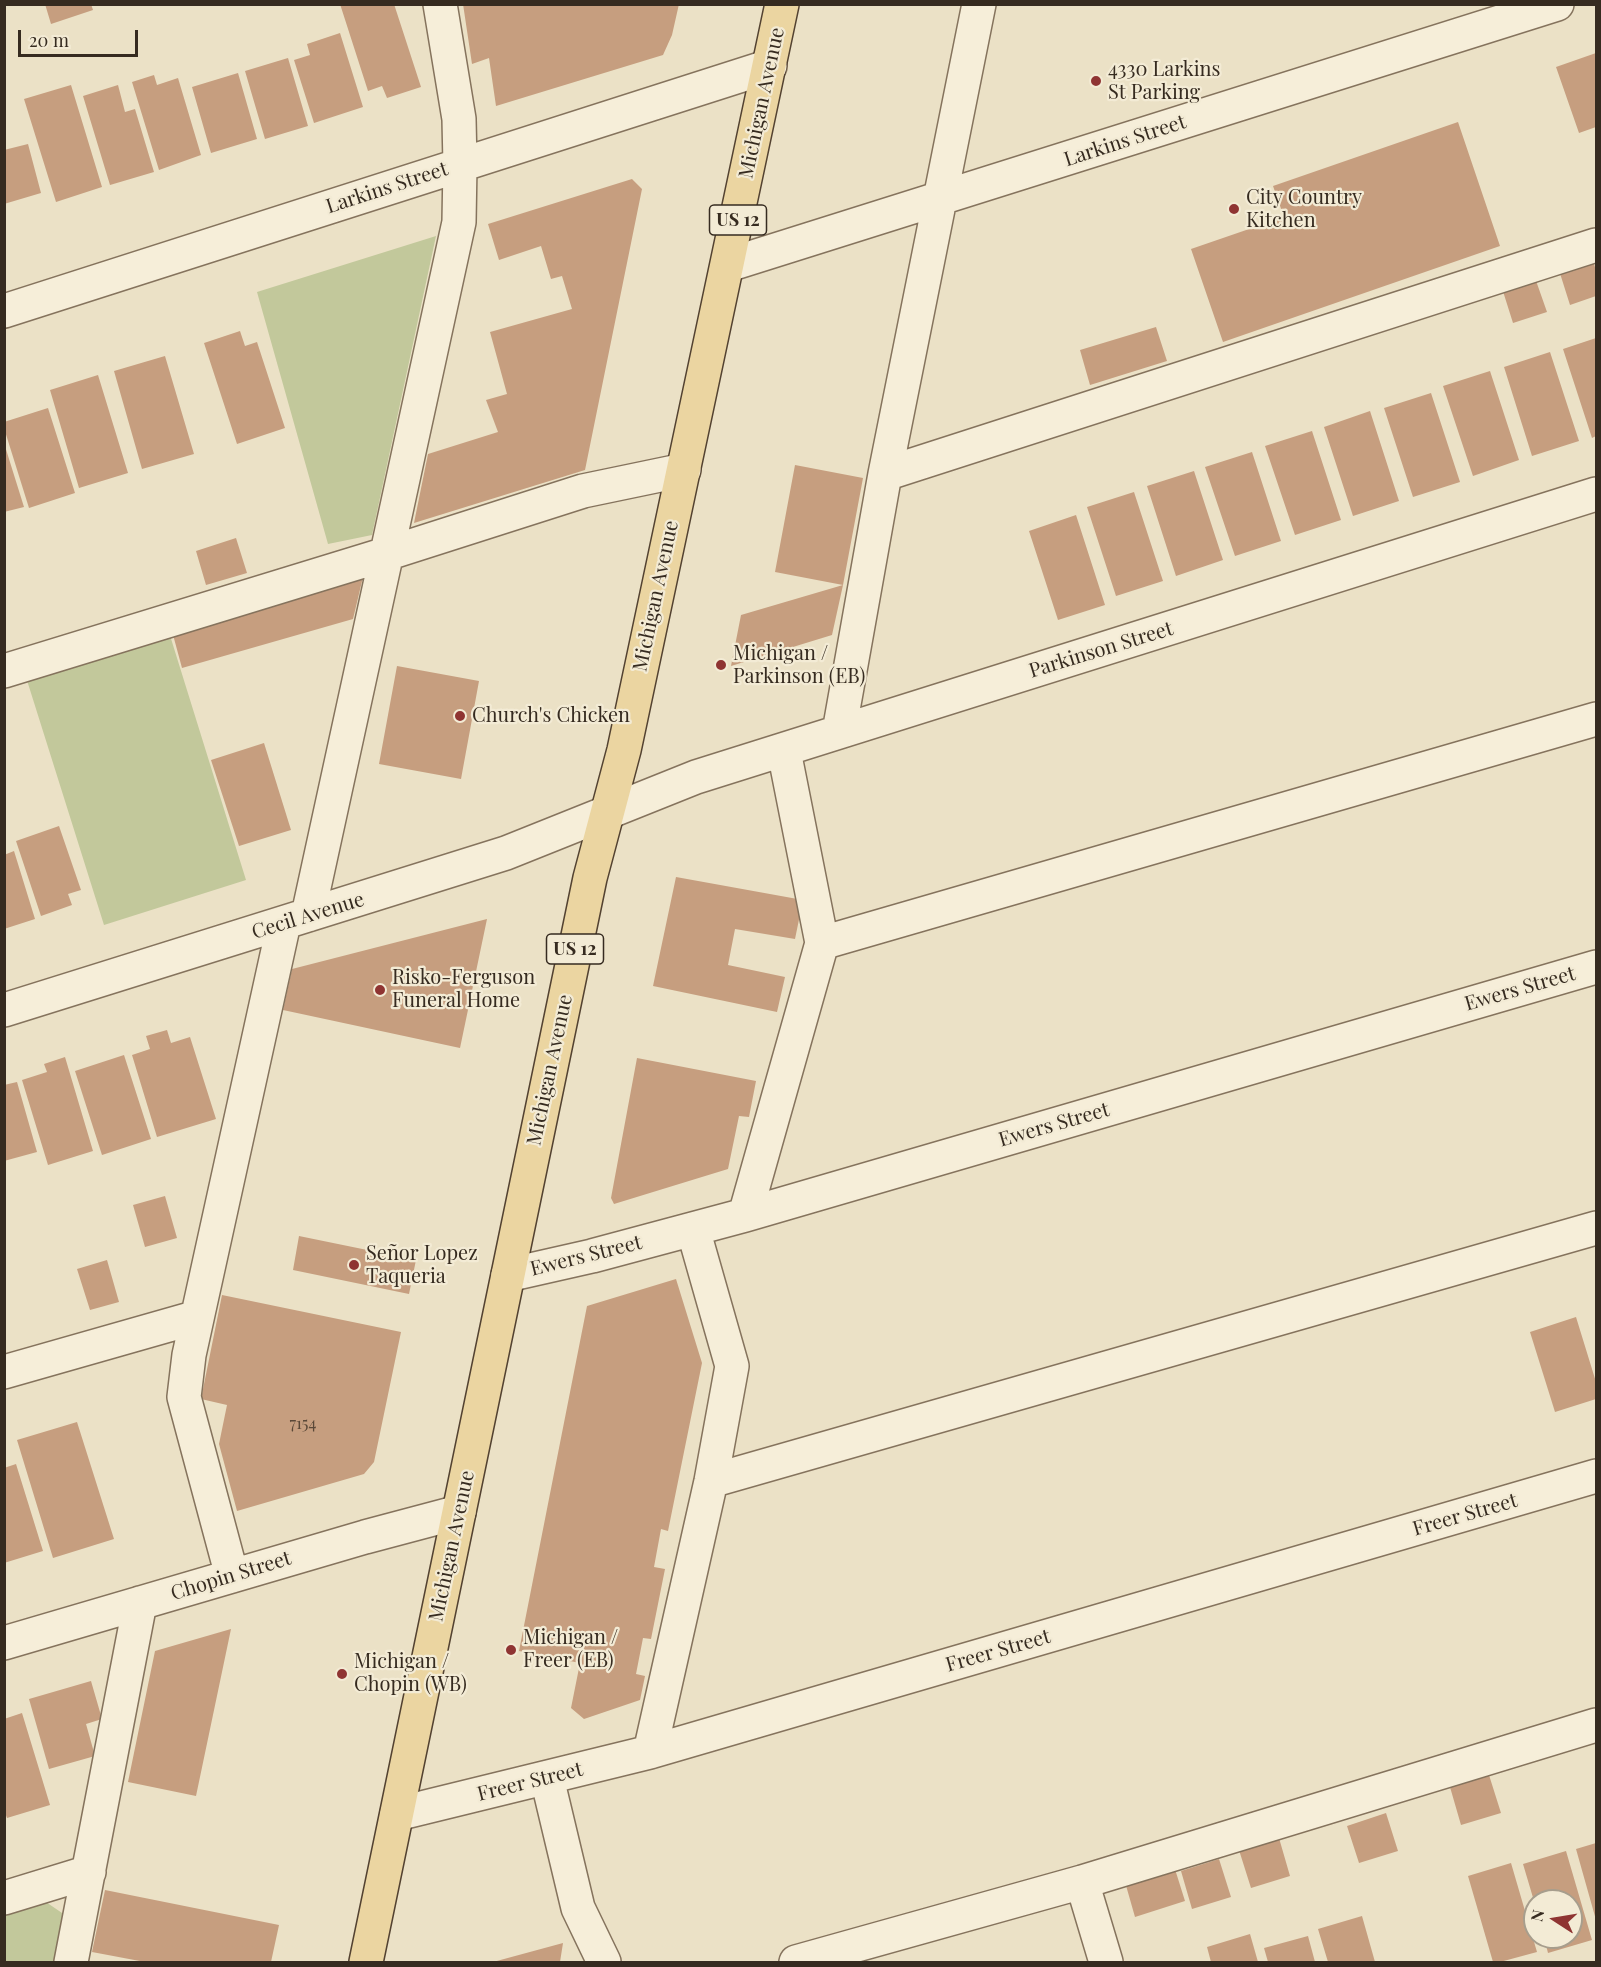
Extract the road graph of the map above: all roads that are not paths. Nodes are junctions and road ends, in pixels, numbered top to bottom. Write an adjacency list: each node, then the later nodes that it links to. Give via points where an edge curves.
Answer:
1 (440, 4): 6 (street, via 459,119)
2 (782, 4): 5 (main road, Michigan Avenue / US 12)
3 (980, 4): 7 (street)
4 (1557, 4): 7 (street, Larkins Street)
5 (770, 66): 6 (street, Larkins Street); 9 (main road, Michigan Avenue / US 12)
6 (460, 165): 10 (street, Larkins Street); 14 (street, via 459,222)
7 (941, 199): 9 (street, Larkins Street); 12 (street)
8 (1596, 246): 12 (street)
9 (728, 265): 11 (main road, Michigan Avenue / US 12)
10 (4, 311)
11 (684, 470): 14 (street, via 583,491); 19 (main road, Michigan Avenue / US 12)
12 (885, 474): 17 (street)
13 (1596, 494): 17 (street, Parkinson Street)
14 (386, 554): 15 (street); 20 (street)
15 (4, 671)
16 (1596, 719): 21 (street)
17 (839, 732): 18 (street, Parkinson Street)
18 (784, 751): 19 (street, Parkinson Street, via 696,777); 21 (street)
19 (607, 813): 20 (street, Cecil Avenue, via 506,853); 27 (main road, Michigan Avenue / US 12, via 590,878)
20 (296, 919): 23 (street, Cecil Avenue); 28 (street)
21 (822, 943): 24 (street)
22 (1596, 967): 24 (street, Ewers Street)
23 (4, 1010)
24 (746, 1215): 25 (street, Ewers Street)
25 (693, 1228): 27 (street, Ewers Street); 31 (street, via 732,1366)
26 (1596, 1228): 31 (street)
27 (508, 1275): 32 (main road, Michigan Avenue / US 12)
28 (197, 1317): 29 (street); 33 (street, via 184,1397)
29 (4, 1372)
30 (1596, 1476): 37 (street, Freer Street)
31 (711, 1481): 37 (street)
32 (459, 1512): 33 (street, Chopin Street); 39 (main road, Michigan Avenue / US 12)
33 (232, 1576): 34 (street, Chopin Street)
34 (141, 1603): 35 (street, Chopin Street); 40 (street)
35 (4, 1643)
36 (1596, 1725): 41 (street)
37 (650, 1752): 38 (street, Freer Street)
38 (547, 1778): 39 (street, Freer Street); 45 (street, via 578,1908)
39 (397, 1814): 44 (main road, Michigan Avenue / US 12)
40 (89, 1872): 42 (street); 43 (street)
41 (1082, 1882): 46 (street); 47 (street)
42 (4, 1898)
43 (71, 1962)
44 (366, 1962)
45 (604, 1962)
46 (796, 1962)
47 (1106, 1962)

